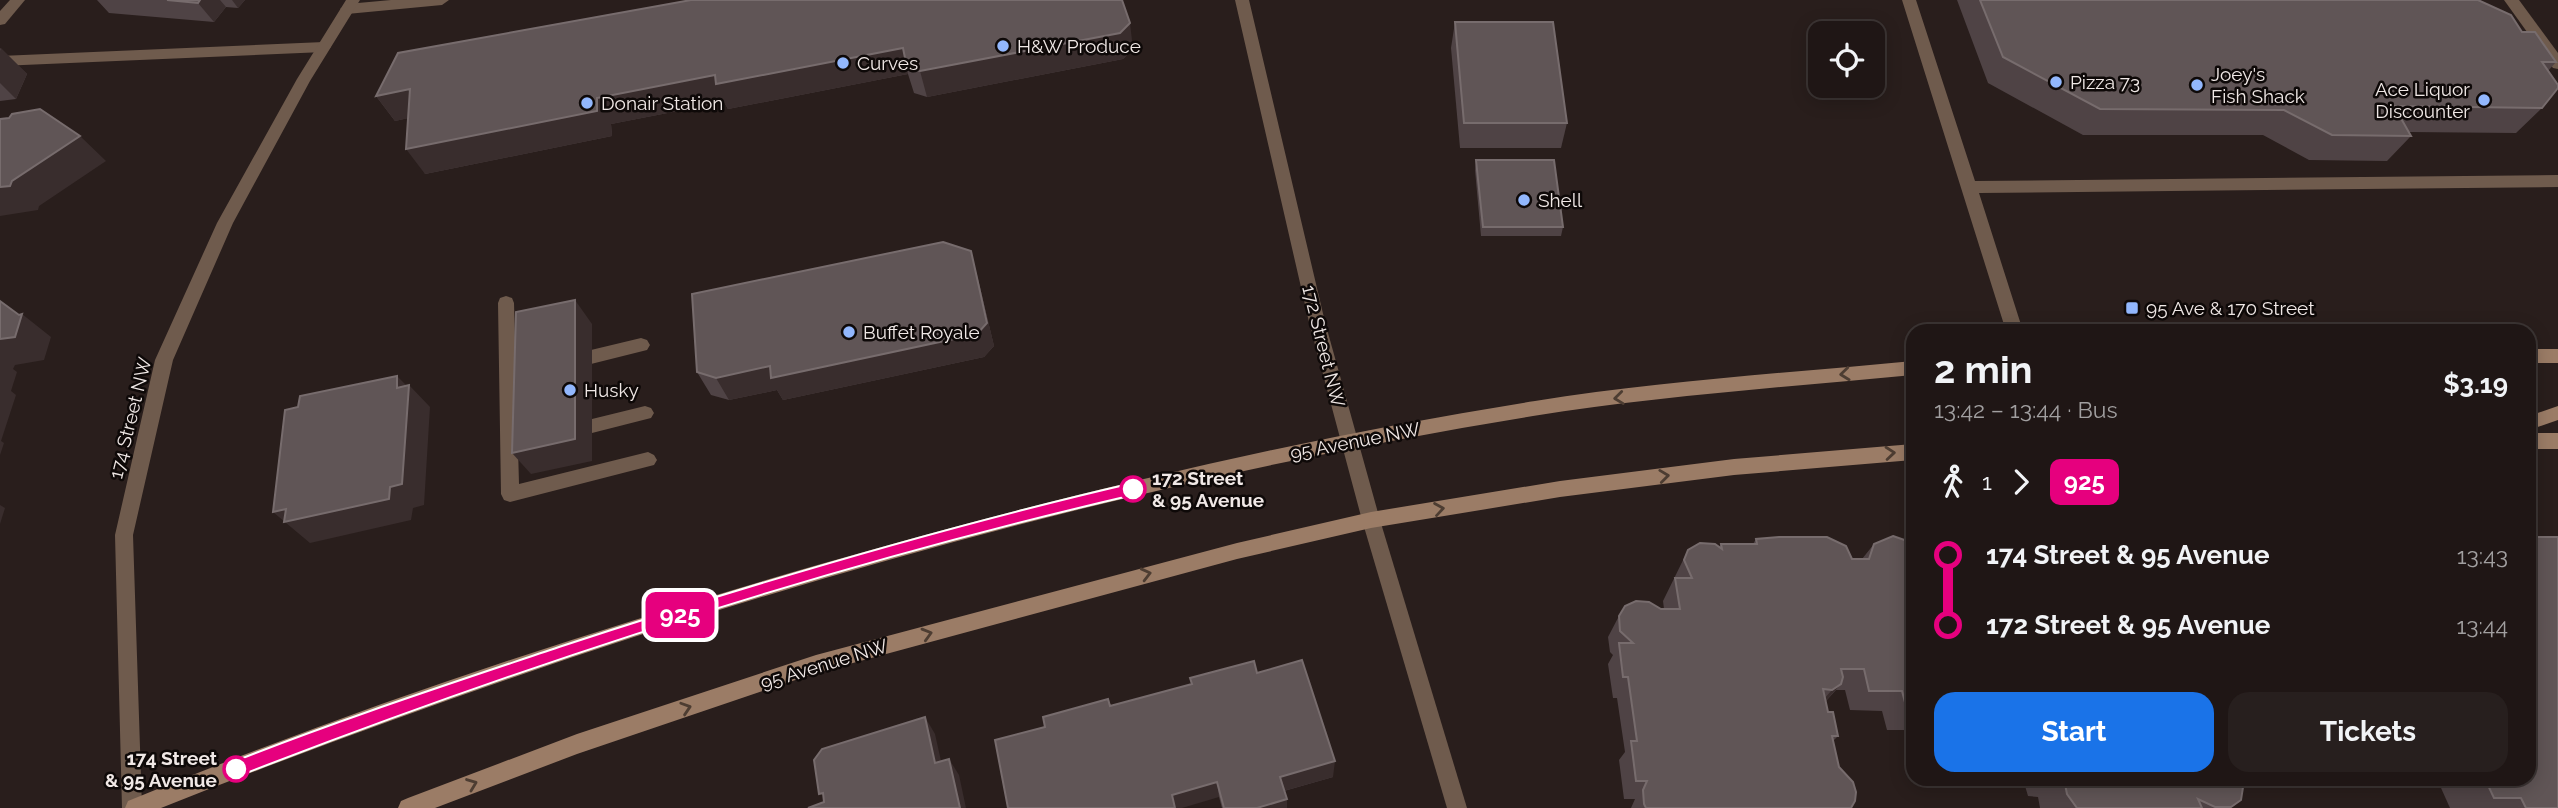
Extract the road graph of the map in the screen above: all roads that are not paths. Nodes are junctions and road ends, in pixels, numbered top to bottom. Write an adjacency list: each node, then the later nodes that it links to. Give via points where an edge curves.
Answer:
1 (18, 0): 7 (street)
2 (442, 0): 6 (street)
3 (1242, 0): 26 (street, 172 Street NW)
4 (1909, 0): 12 (street)
5 (2511, 0): 10 (street)
6 (350, 4): 8 (street, 174 Street NW)
7 (0, 20)
8 (324, 47): 9 (street); 32 (street, 174 Street NW, via 225,223 164,360 124,535)
9 (0, 61)
10 (2558, 64)
11 (2558, 181): 12 (street)
12 (1969, 187): 14 (street)
13 (506, 303): 28 (street, via 513,375)
14 (2013, 324)
15 (641, 345): 18 (street)
16 (2536, 356): 17 (main road)
17 (2558, 356)
18 (592, 357)
19 (1906, 369): 26 (main road, 95 Avenue NW, one-way to 26, via 1538,408)
20 (645, 413): 23 (street)
21 (2558, 413): 22 (main road)
22 (2536, 421)
23 (592, 426)
24 (2536, 441): 25 (main road)
25 (2558, 441)
26 (1348, 442): 31 (street, 172 Street NW); 32 (main road, 95 Avenue NW, via 1069,504 802,577 366,719)
27 (531, 444): 28 (street)
28 (509, 450): 30 (street, via 510,494)
29 (1906, 453): 31 (main road, 95 Avenue NW, one-way to 29, via 1586,485)
30 (648, 460)
31 (1371, 520): 33 (main road, 95 Avenue NW, one-way to 31, via 577,744 816,664 1082,591); 34 (street, 172 Street NW)
32 (133, 808)
33 (408, 808)
34 (1457, 808)

